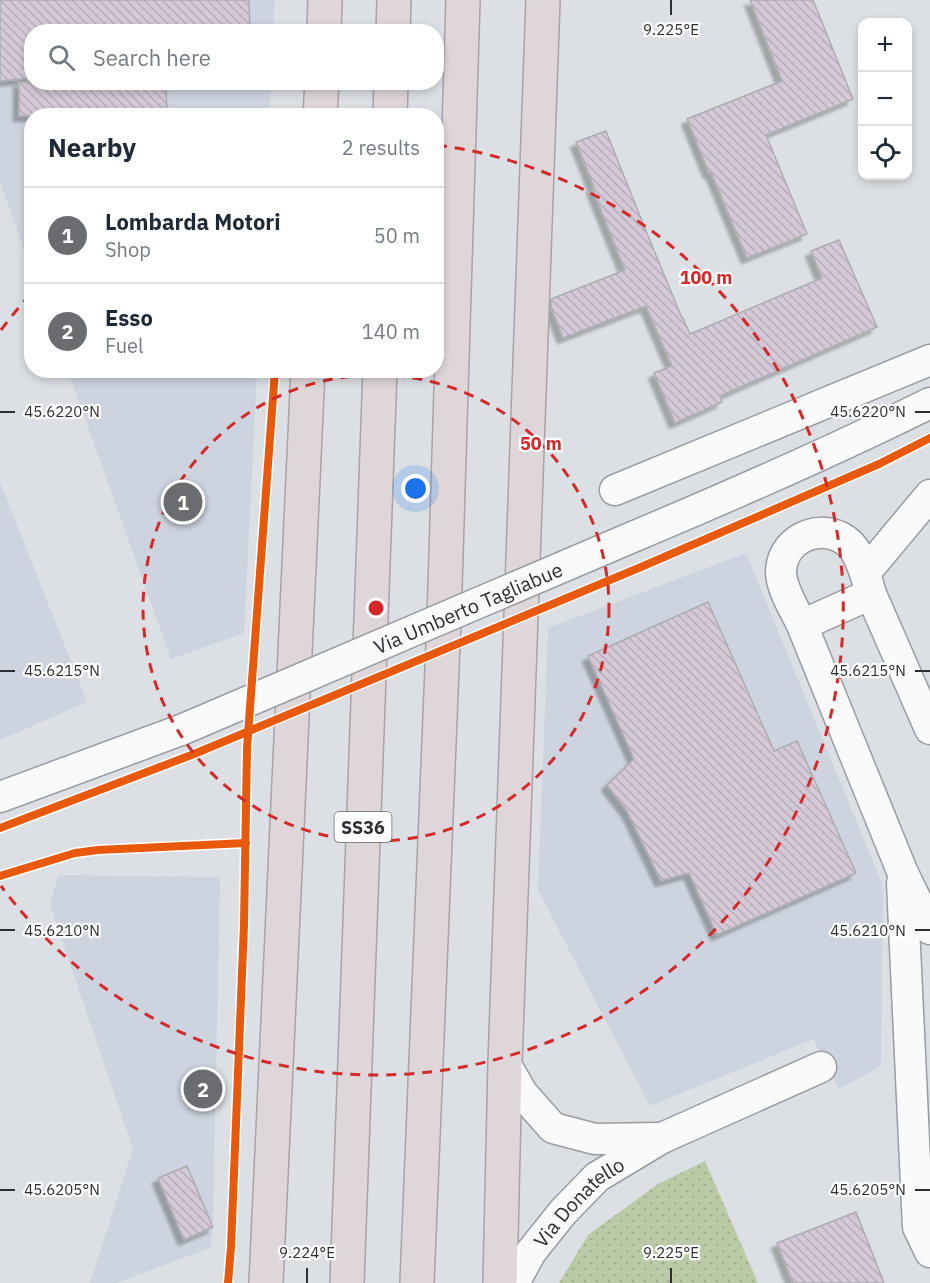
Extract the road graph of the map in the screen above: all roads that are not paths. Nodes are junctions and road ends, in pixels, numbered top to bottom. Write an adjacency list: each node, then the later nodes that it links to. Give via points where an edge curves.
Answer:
1 (325, 0): 5 (highway)
2 (394, 0): 6 (highway)
3 (464, 0): 30 (highway)
4 (543, 0): 24 (highway)
5 (324, 24)
6 (393, 24)
7 (322, 90): 9 (highway)
8 (391, 90): 10 (highway)
9 (320, 108)
10 (390, 108)
11 (930, 360): 15 (street)
12 (308, 378): 28 (highway)
13 (380, 378): 29 (highway, SS36)
14 (930, 404): 20 (street, Via Umberto Tagliabue, bridge, via 747,490 181,730)
15 (615, 490)
16 (930, 495): 17 (street)
17 (868, 583): 18 (street); 18 (street, via 858,555 843,538 821,532 800,538 792,545 781,571 782,584); 19 (street)
18 (802, 626): 21 (street)
19 (930, 729)
20 (0, 797)
21 (902, 871): 22 (street); 23 (street)
22 (930, 929)
23 (920, 1030): 27 (street, via 918,1227)
24 (505, 1063): 26 (street, Via Donatello, via 522,1093 553,1128 595,1139); 31 (highway)
25 (821, 1067): 26 (street, Via Donatello)
26 (662, 1138): 32 (street, Via Donatello, via 597,1177 531,1252)
27 (930, 1252)
28 (266, 1283)
29 (346, 1283)
30 (417, 1283)
31 (500, 1283)
32 (514, 1283)

